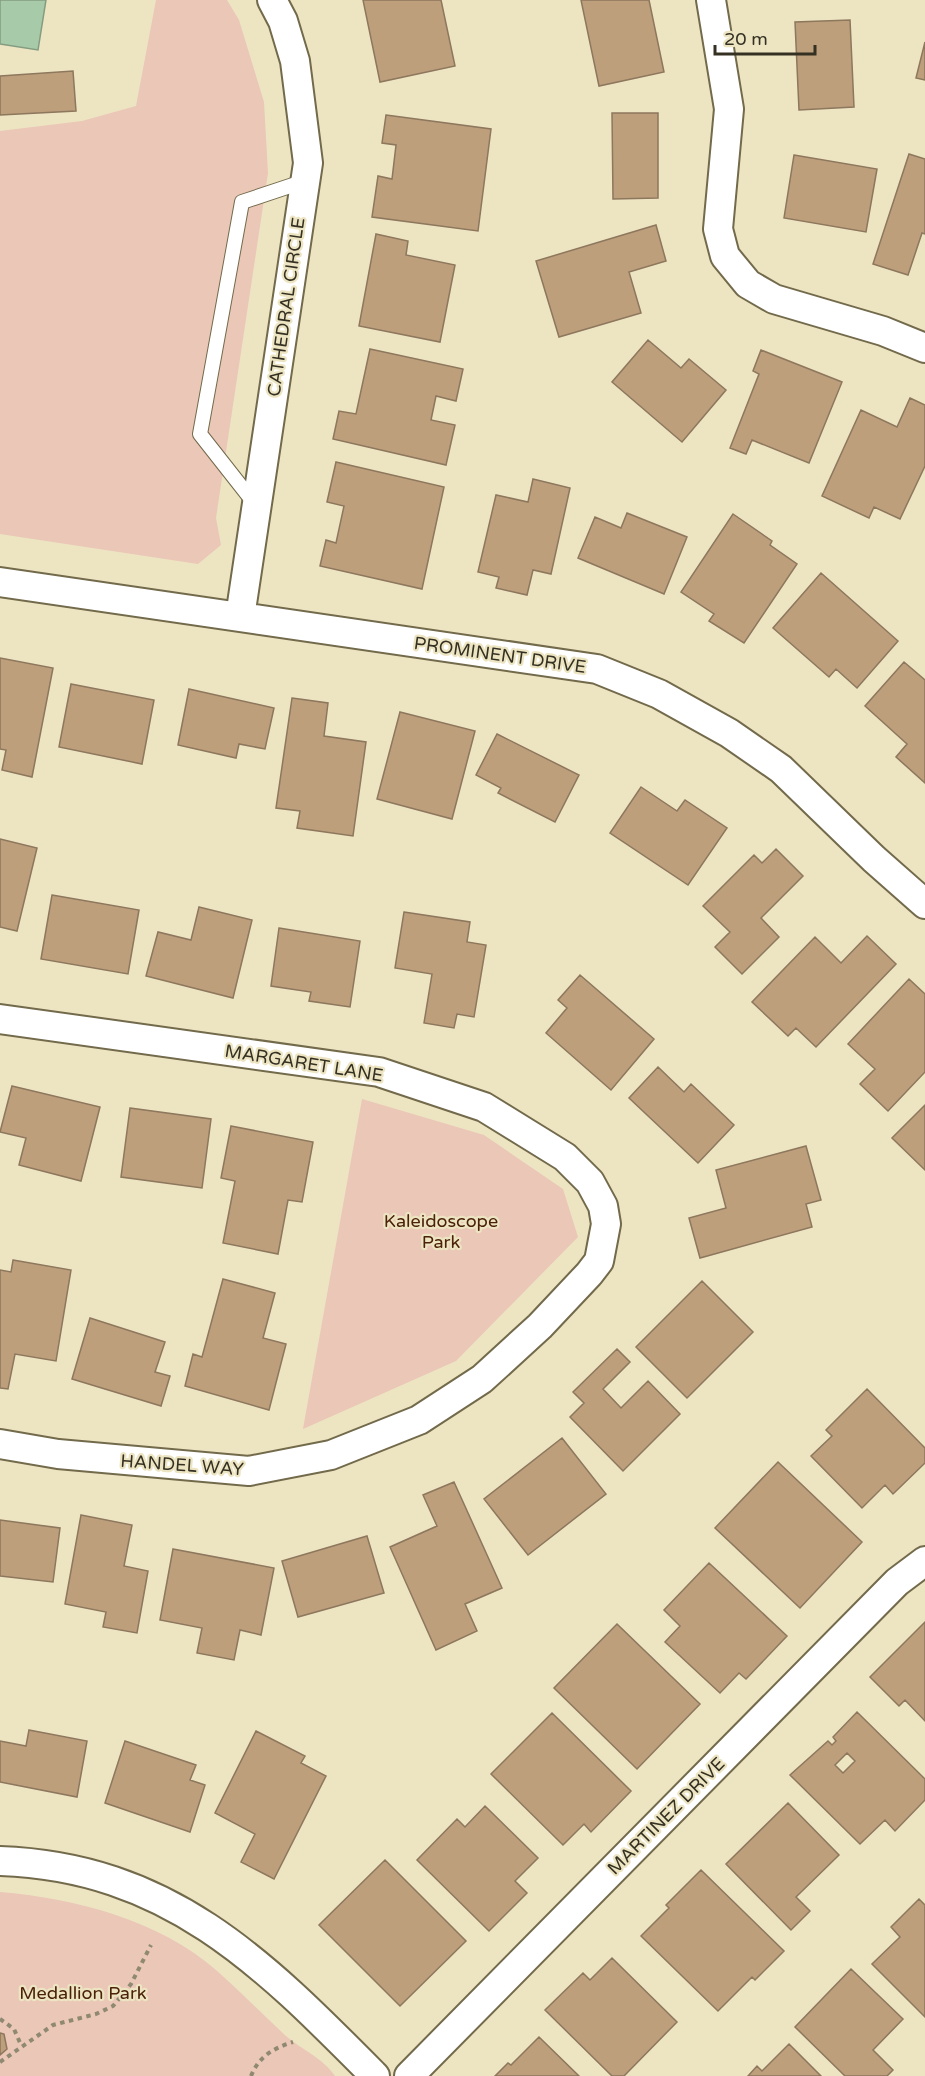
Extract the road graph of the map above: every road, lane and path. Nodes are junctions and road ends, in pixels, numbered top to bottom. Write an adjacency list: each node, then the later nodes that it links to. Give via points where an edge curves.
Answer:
1 (272, 0): 3 (street, CATHEDRAL CIRCLE, via 295,61 308,164)
2 (711, 0): 4 (street, via 729,110 718,229 725,256 748,284 774,299 883,331)
3 (305, 181): 5 (street, CATHEDRAL CIRCLE); 5 (lane, via 242,202 200,434)
4 (925, 348)
5 (256, 507): 7 (street, CATHEDRAL CIRCLE)
6 (0, 582): 7 (street, PROMINENT DRIVE)
7 (240, 617): 8 (street, PROMINENT DRIVE, via 597,669 659,694 781,769 874,859)
8 (922, 894)
9 (0, 1019): 10 (street, MARGARET LANE, via 379,1072 484,1107 565,1157 590,1182)
10 (603, 1206): 11 (street, HANDEL WAY, via 606,1224 599,1261 524,1341 482,1379 419,1420 332,1455 249,1471 58,1454)
11 (0, 1444)
12 (925, 1561): 21 (street, MARTINEZ DRIVE, via 897,1582)
13 (0, 1861): 20 (street, via 48,1864 86,1872 132,1887 187,1913 271,1974)
14 (151, 1945): 17 (path, via 131,1984 112,2006 53,2025)
15 (0, 2019): 17 (path, via 14,2029)
16 (293, 2042): 19 (path, via 264,2056)
17 (21, 2045): 18 (path)
18 (0, 2062)
19 (251, 2076)
20 (375, 2076)
21 (409, 2076)

